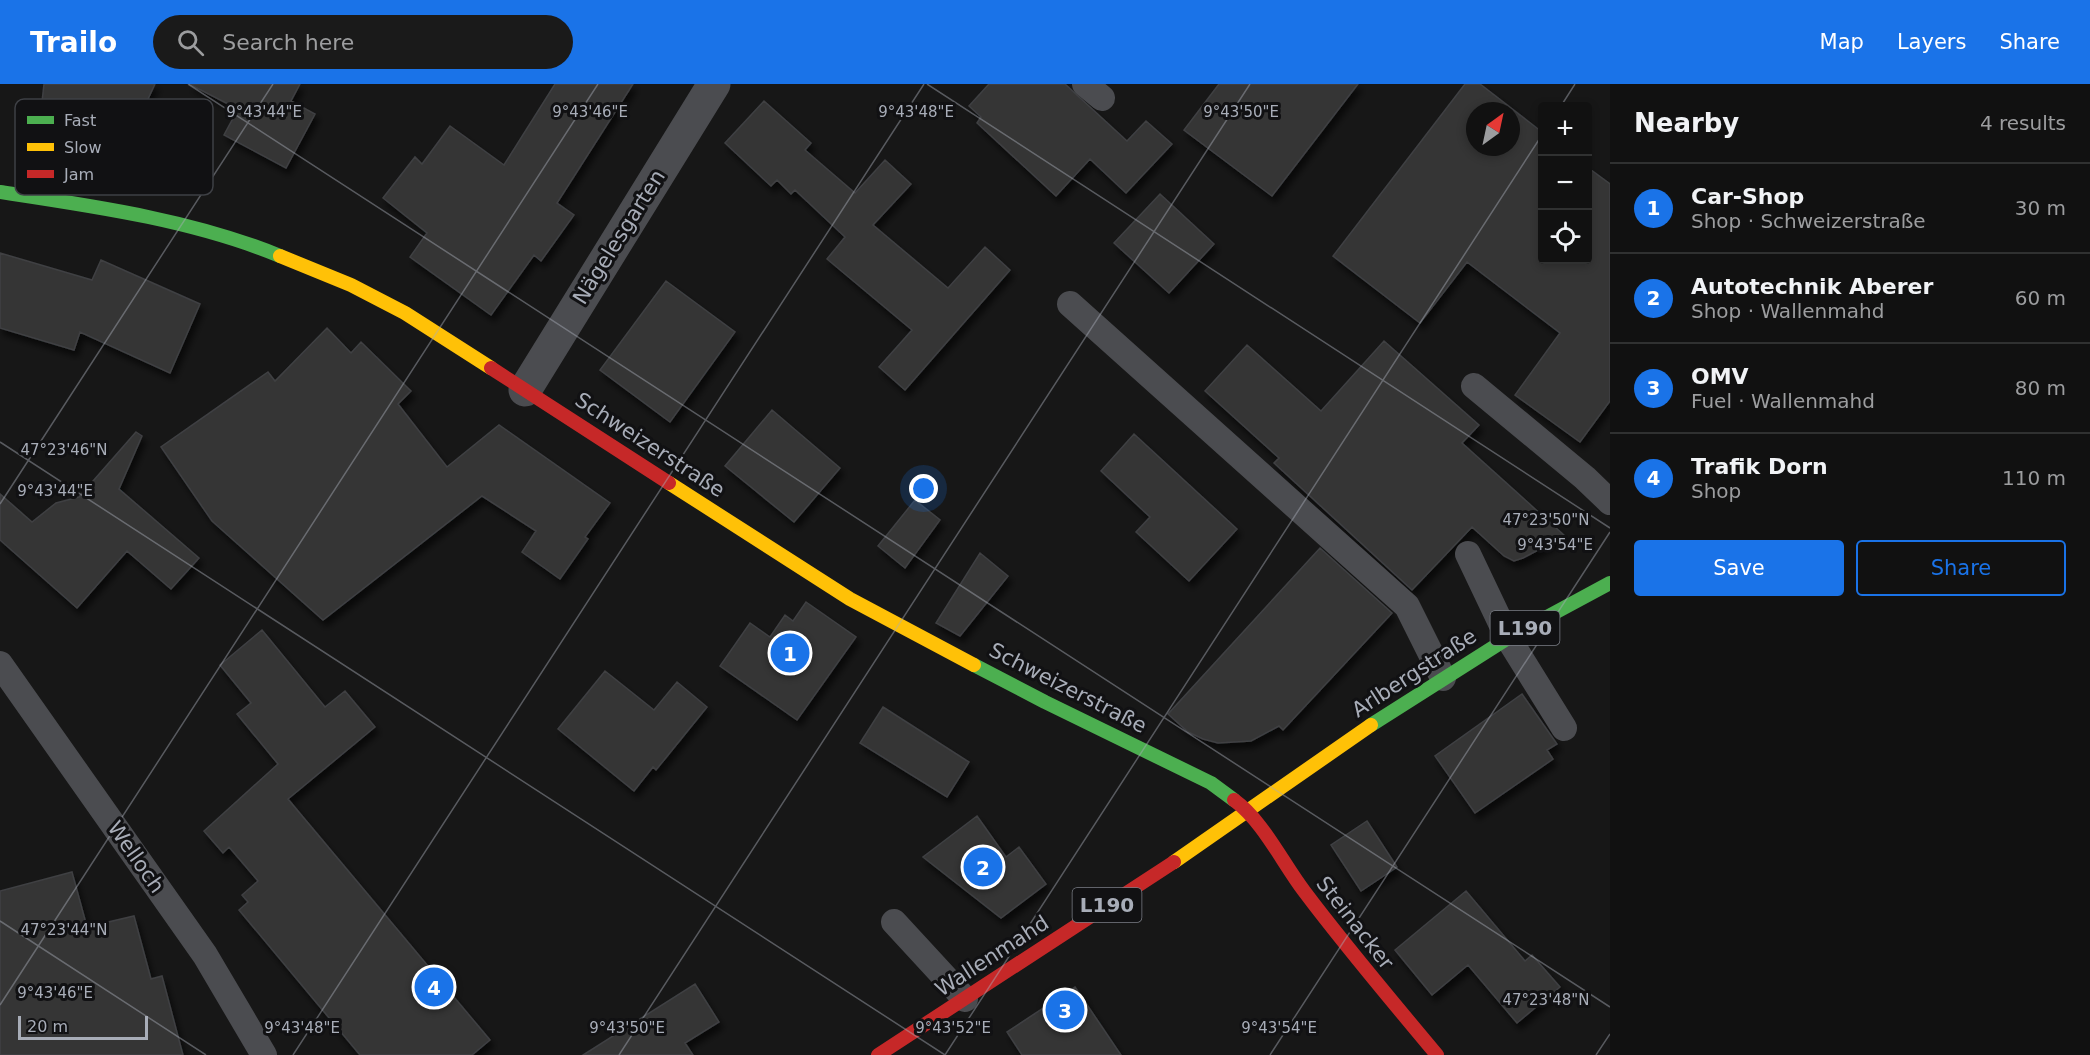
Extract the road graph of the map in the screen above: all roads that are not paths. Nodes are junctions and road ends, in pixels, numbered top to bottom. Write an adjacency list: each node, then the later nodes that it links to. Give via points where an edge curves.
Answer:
1 (714, 84): 7 (street, Nägelesgarten)
2 (0, 192): 3 (street, Schweizerstraße)
3 (15, 194)
4 (19, 195): 7 (street, Schweizerstraße, via 129,212 254,245 351,285 405,313)
5 (1070, 304): 13 (lane, via 1407,606)
6 (1474, 386): 8 (lane)
7 (525, 390): 15 (street, Schweizerstraße, via 850,599 1045,702 1211,783)
8 (1610, 502)
9 (1468, 554): 11 (lane)
10 (1610, 583): 11 (street, Arlbergstraße / L190)
11 (1508, 638): 13 (street, Arlbergstraße / L190); 14 (lane)
12 (0, 664): 18 (lane, Welloch, via 205,955)
13 (1443, 678): 15 (street, Arlbergstraße / L190)
14 (1564, 728)
15 (1248, 810): 17 (street, Wallenmahd / L190); 20 (street, Steinacker, via 1357,962)
16 (894, 922): 17 (lane)
17 (965, 999): 19 (street, Wallenmahd / L190)
18 (264, 1055)
19 (878, 1055)
20 (1437, 1055)

